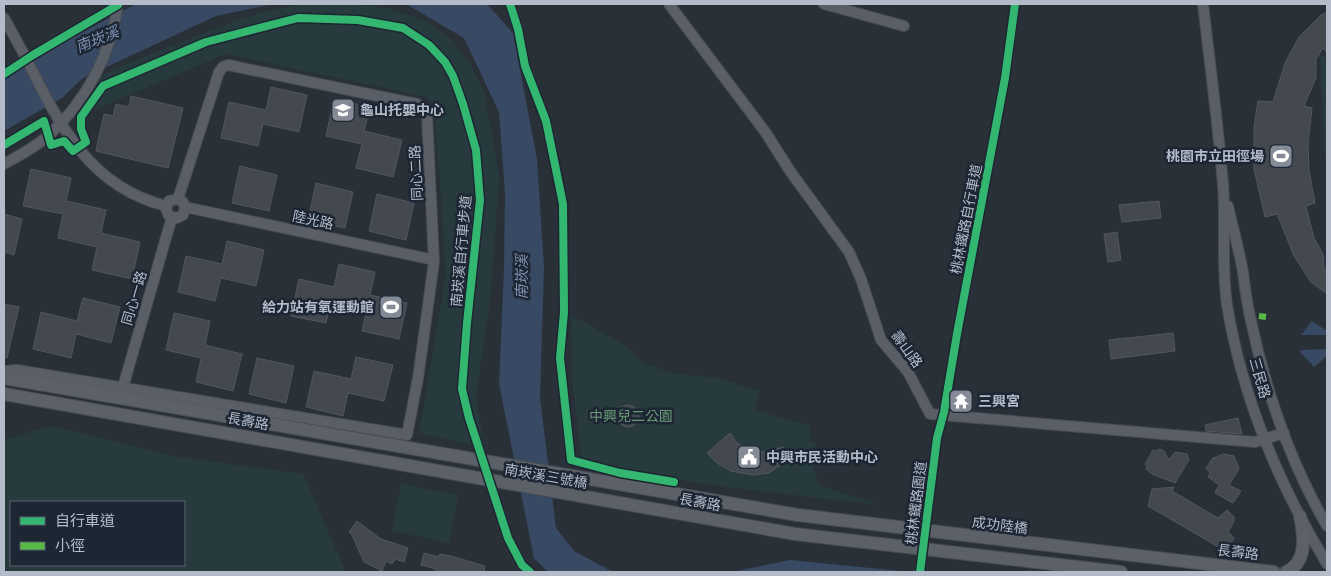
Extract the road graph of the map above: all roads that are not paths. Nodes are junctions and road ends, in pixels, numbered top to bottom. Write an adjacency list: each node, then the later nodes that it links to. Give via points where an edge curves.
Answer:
1 (118, 4): 7 (street, via 110,43 81,99)
2 (669, 4): 20 (street, 壽山路, via 766,133 849,252 881,340 908,372 930,414 1255,442)
3 (824, 4): 6 (street)
4 (1203, 4): 9 (street, 三民路)
5 (4, 18): 7 (street)
6 (904, 26)
7 (60, 124): 8 (street, via 30,149); 11 (street, via 85,158 113,183)
8 (4, 164)
9 (1223, 185): 18 (street, 三民路, via 1250,321); 20 (street, 三民路, via 1227,304 1245,380)
10 (183, 205): 11 (street, via 172,199); 12 (street, via 180,217); 13 (street, 陸光路); 13 (street, 同心二路, via 222,67 228,65 418,104 427,115)
11 (166, 206): 12 (street)
12 (172, 217): 16 (street, 同心一路)
13 (434, 261): 19 (street, 同心二路)
14 (4, 372): 16 (street, 長壽路, via 17,370)
15 (4, 378): 21 (main road, 長壽路)
16 (123, 387): 19 (street, 長壽路)
17 (4, 394): 22 (main road, 長壽路)
18 (1284, 434): 20 (street, 壽山路); 27 (street, 三民路)
19 (407, 436)
20 (1265, 440): 26 (street, 三民路)
21 (478, 461): 23 (main road, 南崁溪三號橋)
22 (487, 480): 24 (main road, 南崁溪三號橋)
23 (603, 482): 25 (main road, 長壽路)
24 (600, 500): 31 (main road, 長壽路, via 795,534)
25 (798, 515): 28 (main road, 成功陸橋)
26 (1300, 516): 29 (street, 三民路); 33 (main road, via 1304,535 1301,557 1295,567)
27 (1327, 526)
28 (1198, 562): 30 (main road, 長壽路)
29 (1327, 564)
30 (1246, 570): 32 (main road, 長壽路)
31 (1121, 572)
32 (1274, 572)
33 (1286, 572)

